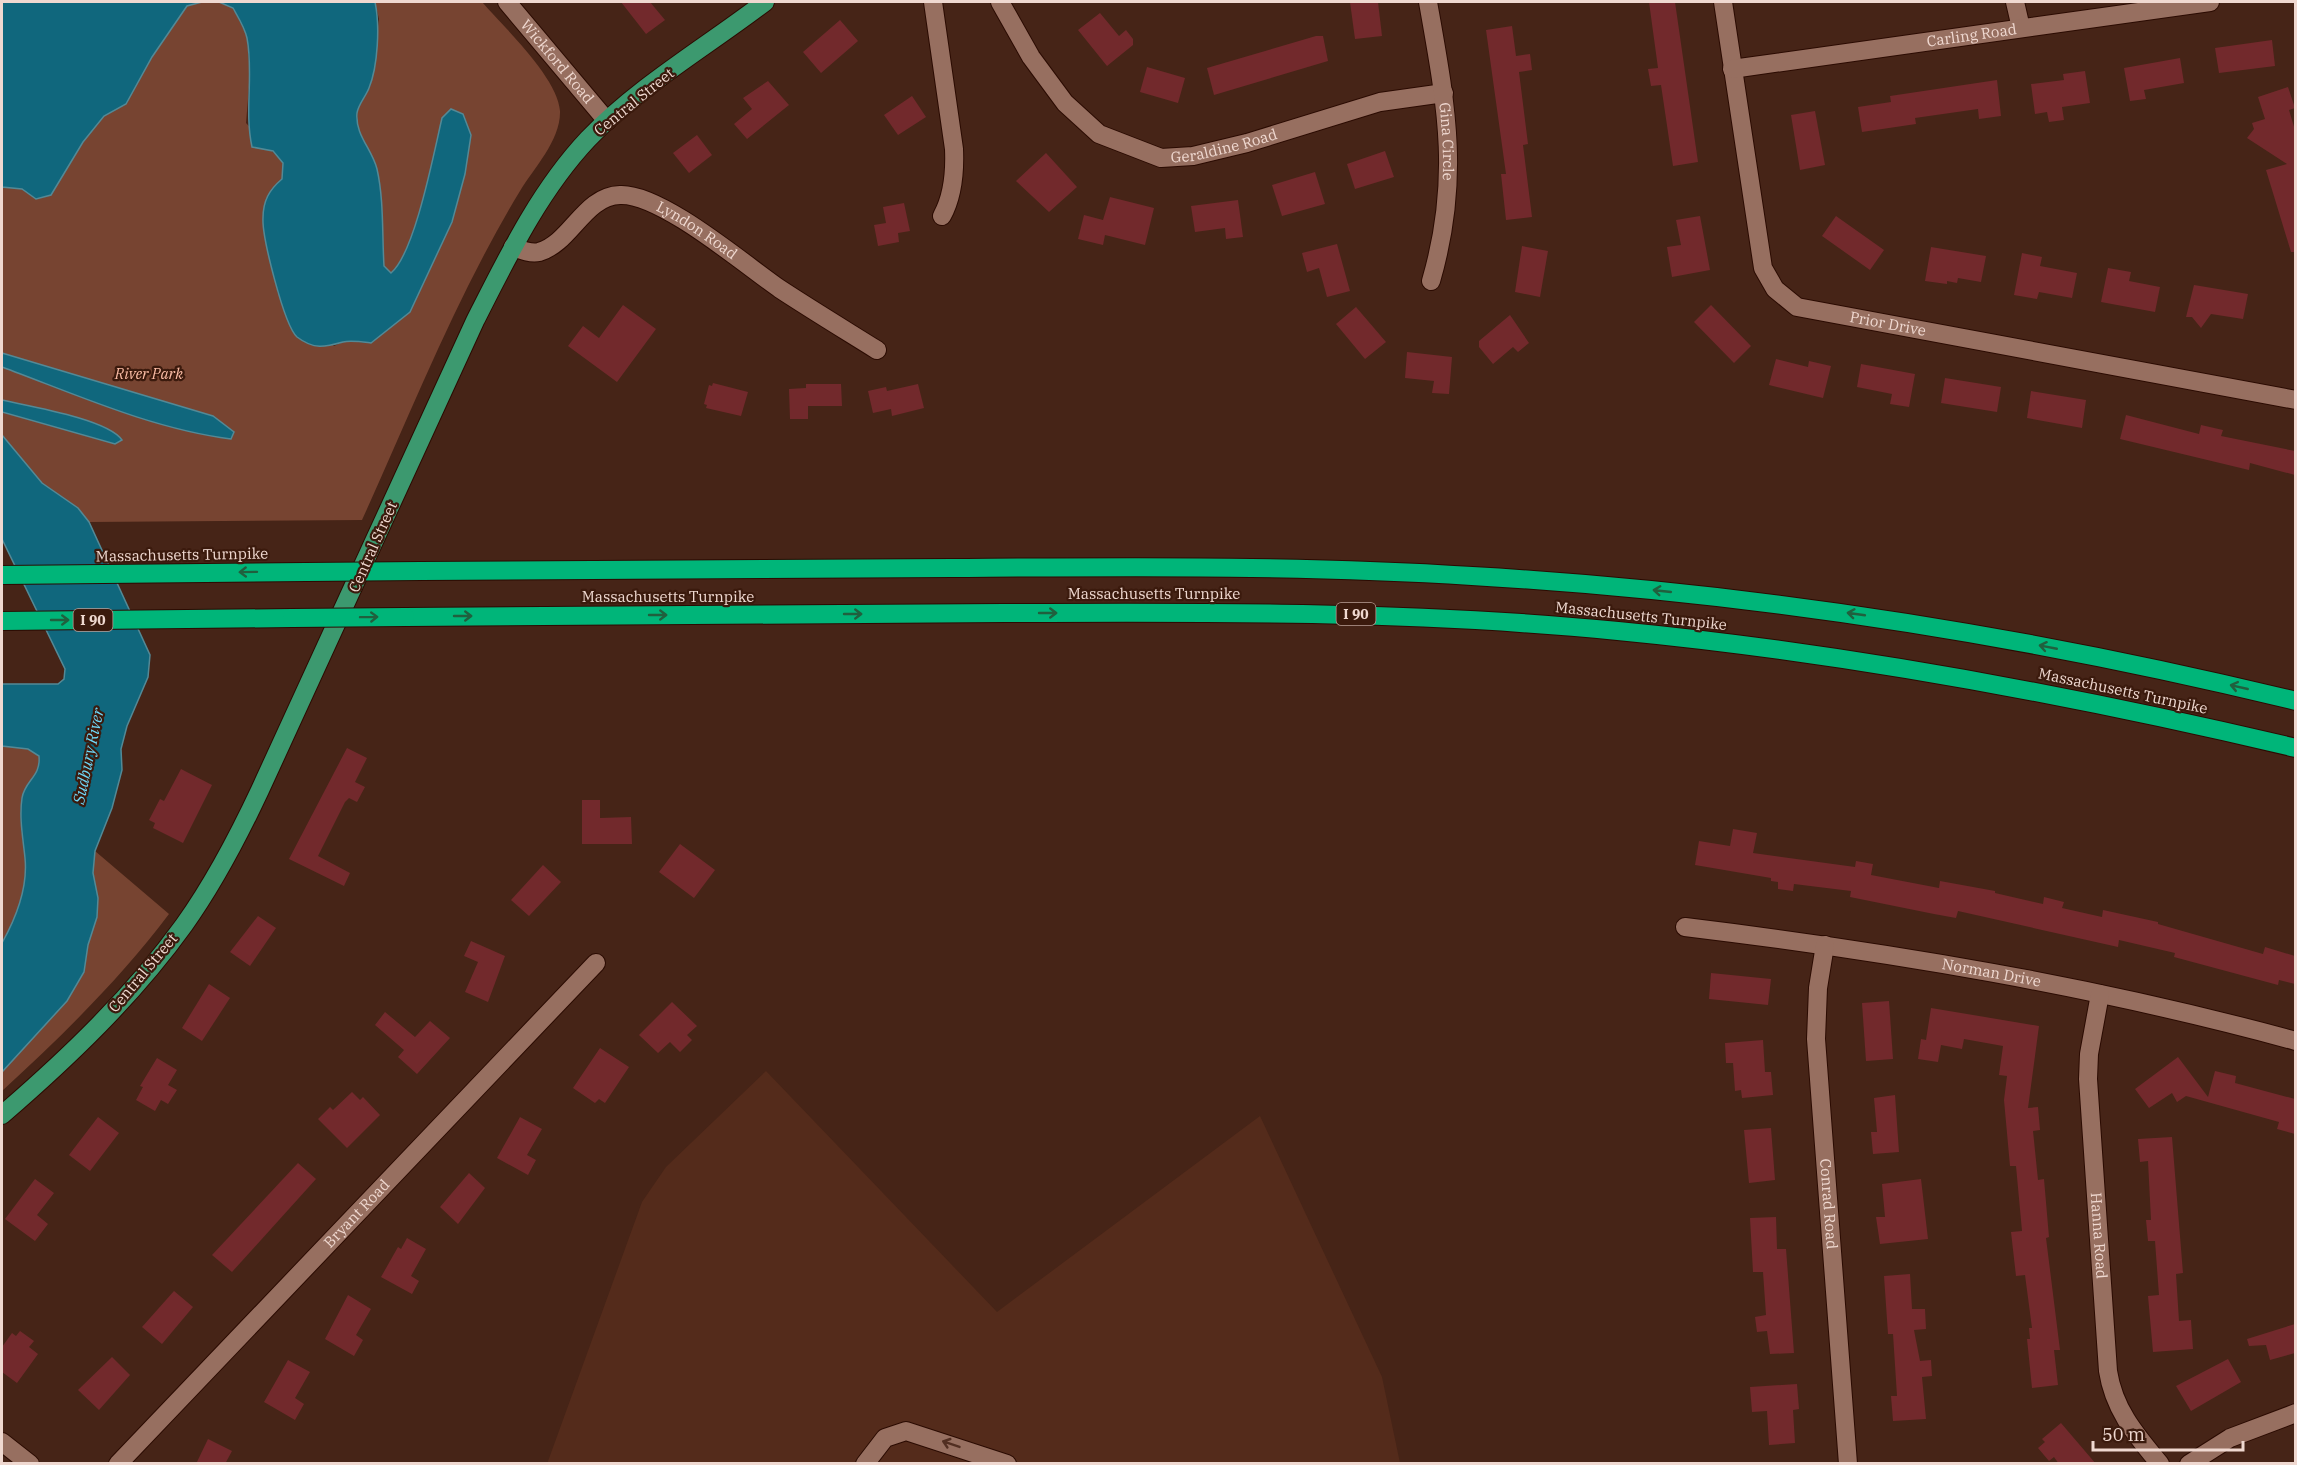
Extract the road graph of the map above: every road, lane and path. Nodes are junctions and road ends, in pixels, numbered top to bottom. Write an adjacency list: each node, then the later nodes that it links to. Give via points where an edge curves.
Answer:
1 (507, 2): 12 (street, Wickford Road)
2 (761, 2): 12 (main road, Central Street)
3 (933, 2): 13 (street, via 955,169 948,206)
4 (1000, 2): 11 (street, Geraldine Road, via 1030,57 1065,103 1099,134 1161,158 1193,156 1247,143 1380,102)
5 (1428, 2): 11 (street, Gina Circle)
6 (1723, 2): 10 (street, Prior Drive)
7 (2015, 2): 9 (street)
8 (2211, 2): 9 (street, Carling Road)
9 (2021, 28): 10 (street, Carling Road)
10 (1732, 69): 17 (street, Prior Drive, via 1763,268 1775,289 1797,307)
11 (1444, 93): 15 (street, Gina Circle, via 1450,155 1447,210)
12 (607, 121): 14 (main road, Central Street, via 563,169)
13 (942, 216)
14 (513, 247): 16 (street, Lyndon Road, via 538,252 550,247 603,200 634,196 701,232); 27 (main road, Central Street, via 475,321 275,759 225,858 184,924 136,984)
15 (1431, 281)
16 (877, 350)
17 (2295, 400)
18 (2, 575): 20 (highway, Massachusetts Turnpike, one-way to 18, bridge, via 2132,664 1914,623 1694,594 1473,576 1102,567)
19 (2, 621): 21 (highway, Massachusetts Turnpike / I 90, one-way to 21, bridge, via 1249,612 1396,616 1544,625 1754,646 1921,670 2129,709)
20 (2295, 701)
21 (2295, 748)
22 (1685, 927): 23 (street, Norman Drive)
23 (1825, 945): 25 (street, Norman Drive, via 1954,964); 34 (street, Conrad Road, via 1816,1039)
24 (596, 963): 33 (street, Bryant Road)
25 (2100, 994): 26 (street, Norman Drive); 35 (street, Hanna Road, via 2088,1079 2108,1371 2111,1389 2125,1419)
26 (2295, 1041)
27 (2, 1115)
28 (2295, 1413): 36 (street, via 2230,1438)
29 (2, 1442): 32 (street)
30 (869, 1462): 31 (street, one-way to 30, via 906,1431 885,1438)
31 (1004, 1463)
32 (30, 1464)
33 (118, 1464)
34 (1848, 1464)
35 (2160, 1464)
36 (2189, 1464)

